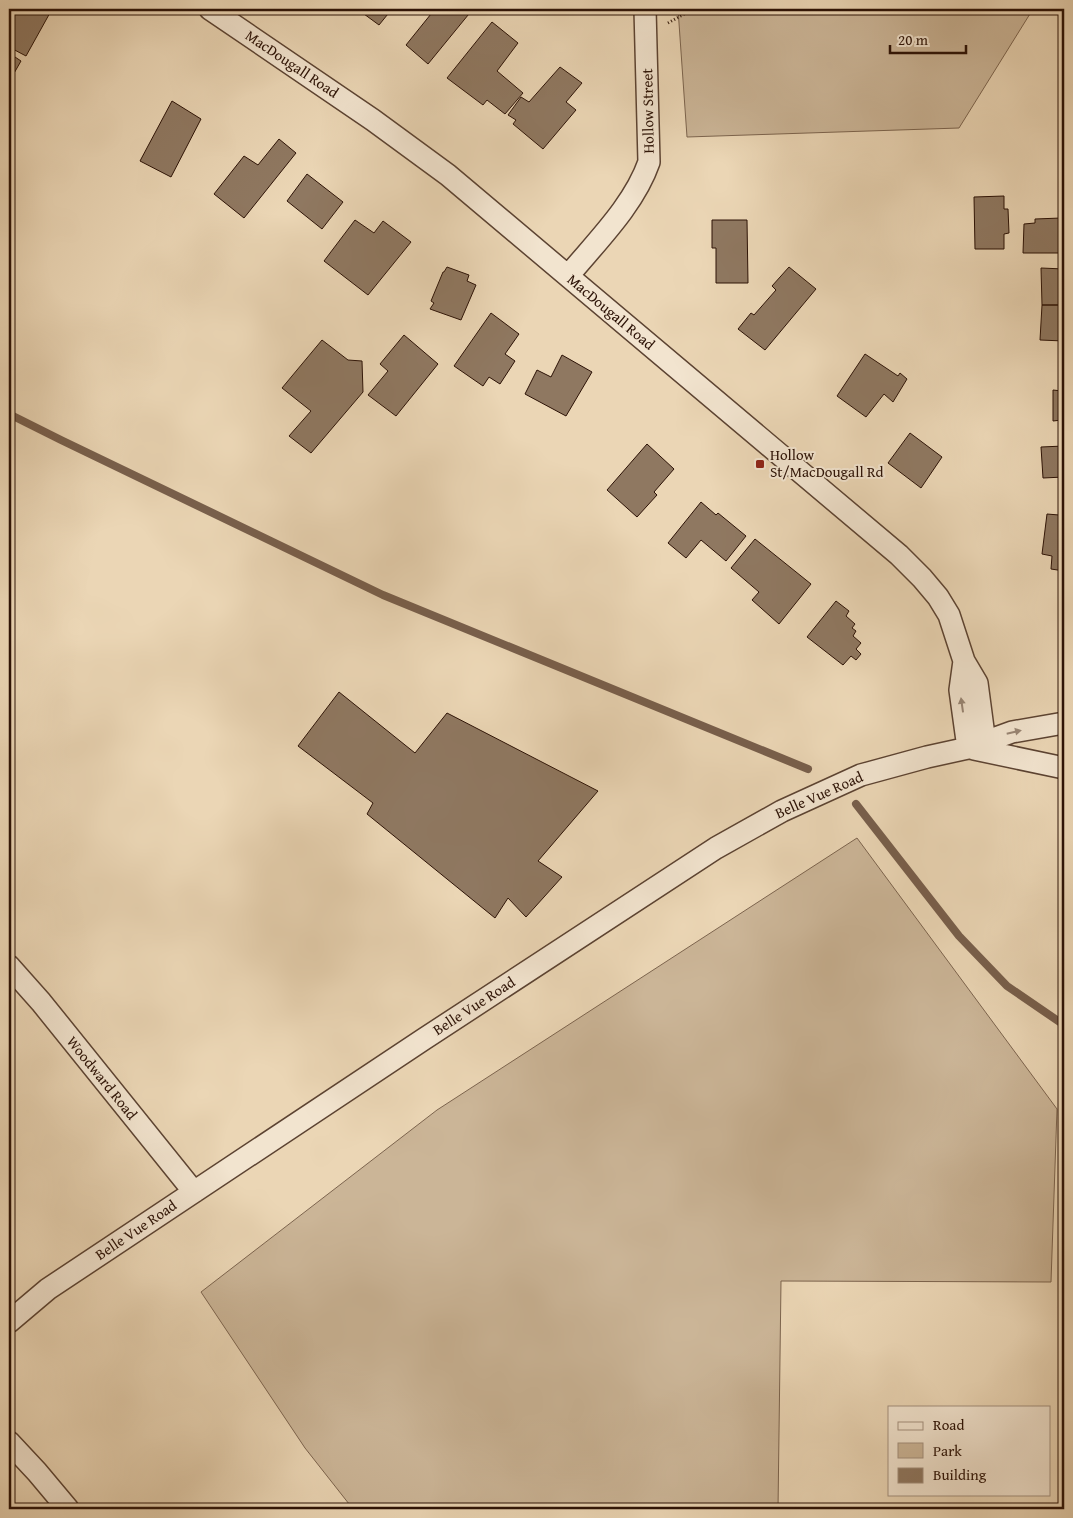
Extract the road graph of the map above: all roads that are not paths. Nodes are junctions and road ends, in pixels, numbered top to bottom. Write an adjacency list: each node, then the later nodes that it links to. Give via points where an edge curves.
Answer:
1 (210, 9): 3 (street, MacDougall Road, via 448,175)
2 (645, 9): 3 (street, Hollow Street, via 649,162 632,198)
3 (568, 276): 5 (street, MacDougall Road, via 866,526 938,596 949,615 964,662 977,683)
4 (1064, 723): 5 (street, Belle Vue Road, one-way to 4, via 1012,732)
5 (980, 747): 6 (street, Belle Vue Road); 8 (street, Belle Vue Road, via 927,756 861,775 750,828 449,1022)
6 (1064, 768)
7 (9, 966): 8 (street, Woodward Road)
8 (194, 1192): 9 (street, Belle Vue Road, via 48,1289)
9 (9, 1322)
10 (9, 1442): 11 (street)
11 (68, 1509)

